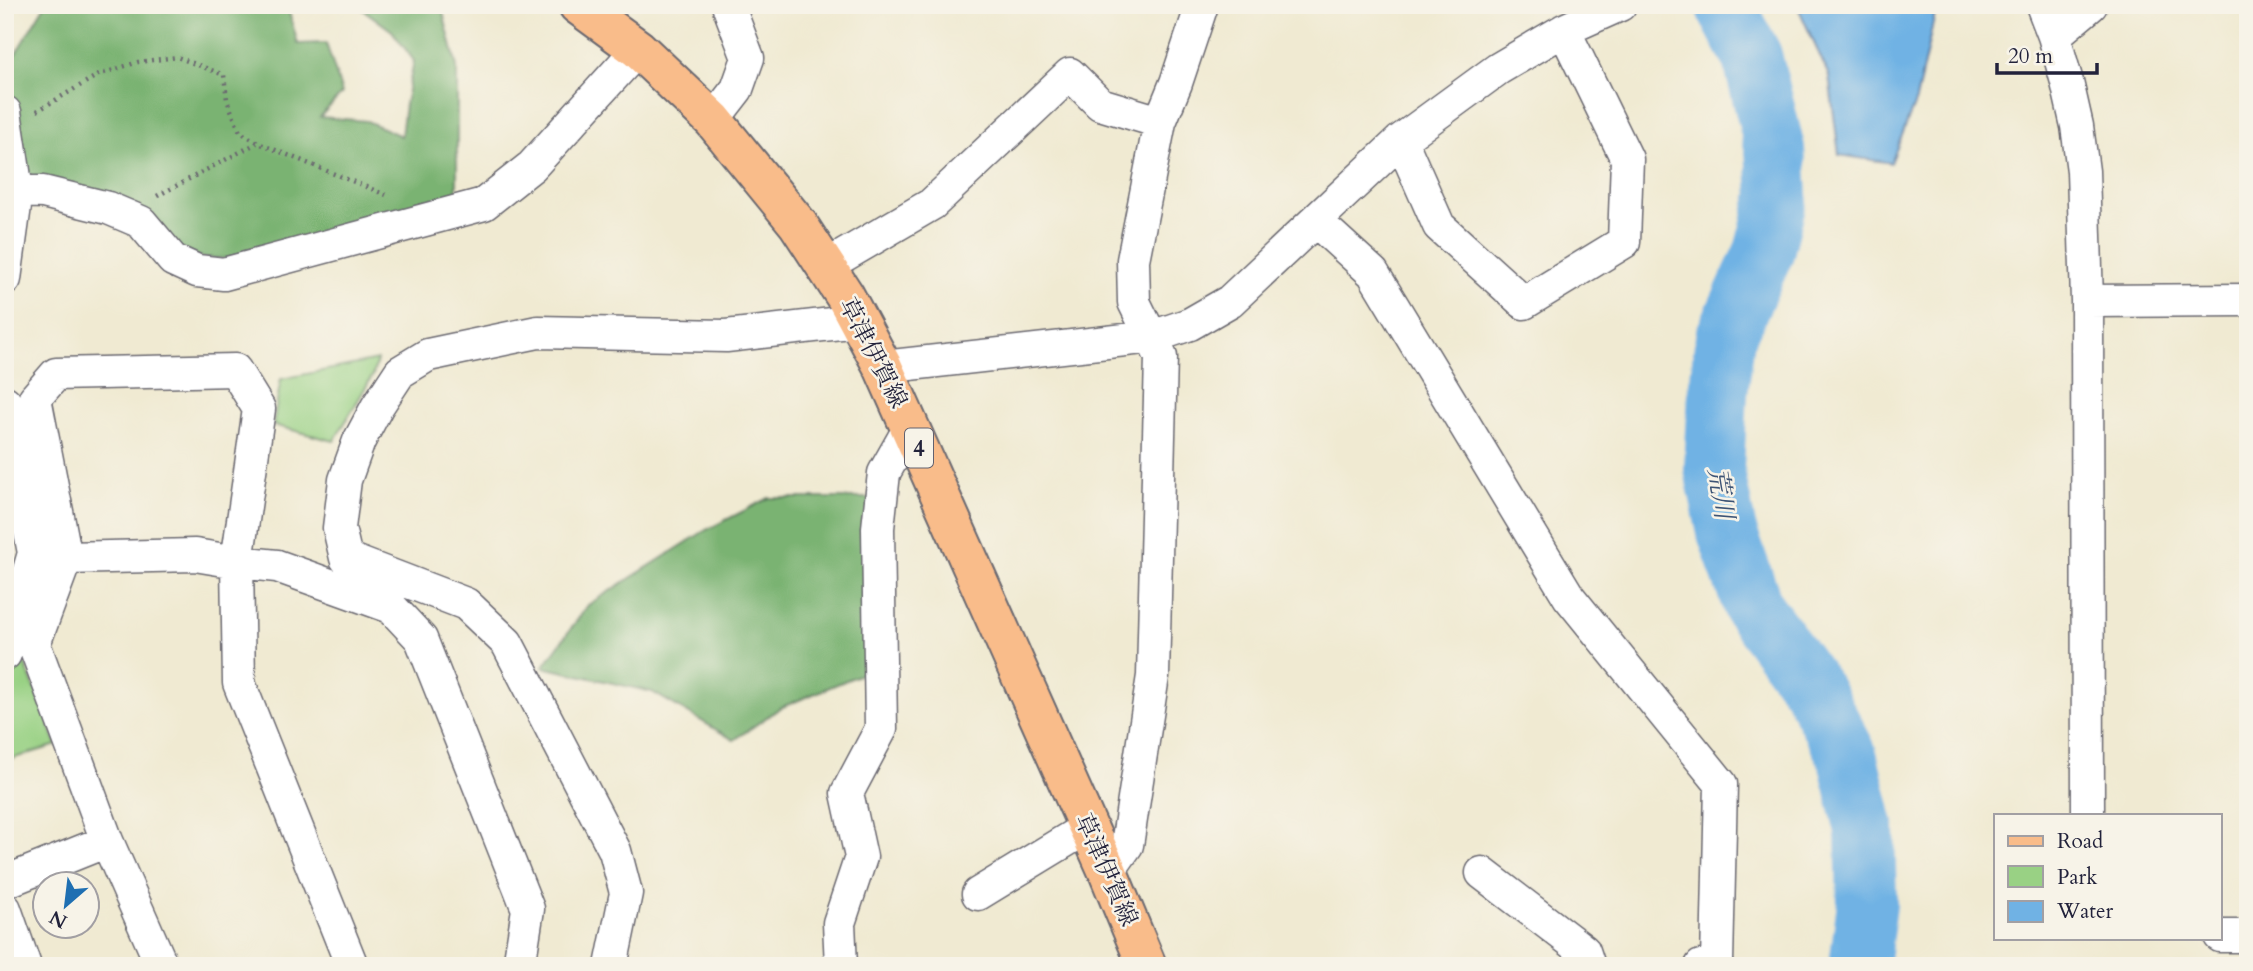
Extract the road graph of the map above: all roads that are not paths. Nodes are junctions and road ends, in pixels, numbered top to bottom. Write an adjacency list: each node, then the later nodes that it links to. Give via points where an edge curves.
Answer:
1 (579, 5): 9 (main road, 草津伊賀線 / 4)
2 (728, 5): 11 (street, via 748,58 737,89)
3 (1202, 5): 12 (street)
4 (1620, 5): 7 (street)
5 (2042, 5): 8 (street)
6 (2091, 5): 8 (street)
7 (1564, 30): 13 (street, via 1498,69); 13 (street, via 1627,159 1623,242 1524,303 1440,226)
8 (2054, 36): 19 (street, via 2077,126 2083,171)
9 (638, 49): 11 (main road, 草津伊賀線 / 4); 14 (street, via 532,166 484,204 224,274 197,271 173,260 141,222 108,208 43,192)
10 (7, 119): 14 (street)
11 (713, 120): 16 (main road, 草津伊賀線 / 4, via 798,224)
12 (1160, 122): 16 (street, via 1100,104 1070,74 932,204); 21 (street, via 1133,260 1134,302)
13 (1401, 140): 15 (street)
14 (17, 191): 17 (street)
15 (1316, 221): 21 (street, via 1230,302 1190,324); 46 (street, via 1373,273 1569,597 1721,784 1717,963)
16 (826, 266): 20 (main road, 草津伊賀線 / 4)
17 (5, 279)
18 (2248, 300): 19 (street)
19 (2087, 301): 28 (street)
20 (858, 321): 22 (main road, 草津伊賀線 / 4); 43 (street, via 726,336 538,332 464,346 428,355 400,372 359,442 345,480 339,528 346,558 466,604 507,643 615,851 626,893)
21 (1152, 337): 22 (street); 31 (street, via 1161,357 1153,676 1126,845)
22 (883, 367): 24 (main road, 草津伊賀線 / 4)
23 (5, 402): 27 (street, via 34,552)
24 (910, 427): 29 (main road, 草津伊賀線 / 4); 44 (street, via 884,473 878,527 881,729 847,793 861,857 839,923)
25 (66, 558): 26 (street, via 195,555); 26 (street, via 34,398 56,374 235,370 259,409); 30 (street, via 34,644)
26 (237, 562): 41 (street, via 239,683); 42 (street, via 277,566 391,607 421,639 528,909)
27 (5, 654)
28 (2088, 814)
29 (1088, 827): 31 (main road, 草津伊賀線 / 4); 34 (street)
30 (107, 841): 33 (street); 40 (street)
31 (1108, 872): 38 (main road, 草津伊賀線 / 4)
32 (1482, 873): 45 (street, via 1584,951)
33 (5, 882)
34 (978, 894)
35 (5, 909): 39 (street)
36 (2222, 936): 37 (street)
37 (2248, 936)
38 (1148, 964)
39 (25, 966)
40 (163, 966)
41 (352, 966)
42 (519, 966)
43 (611, 966)
44 (841, 966)
45 (1589, 966)
46 (1701, 966)

